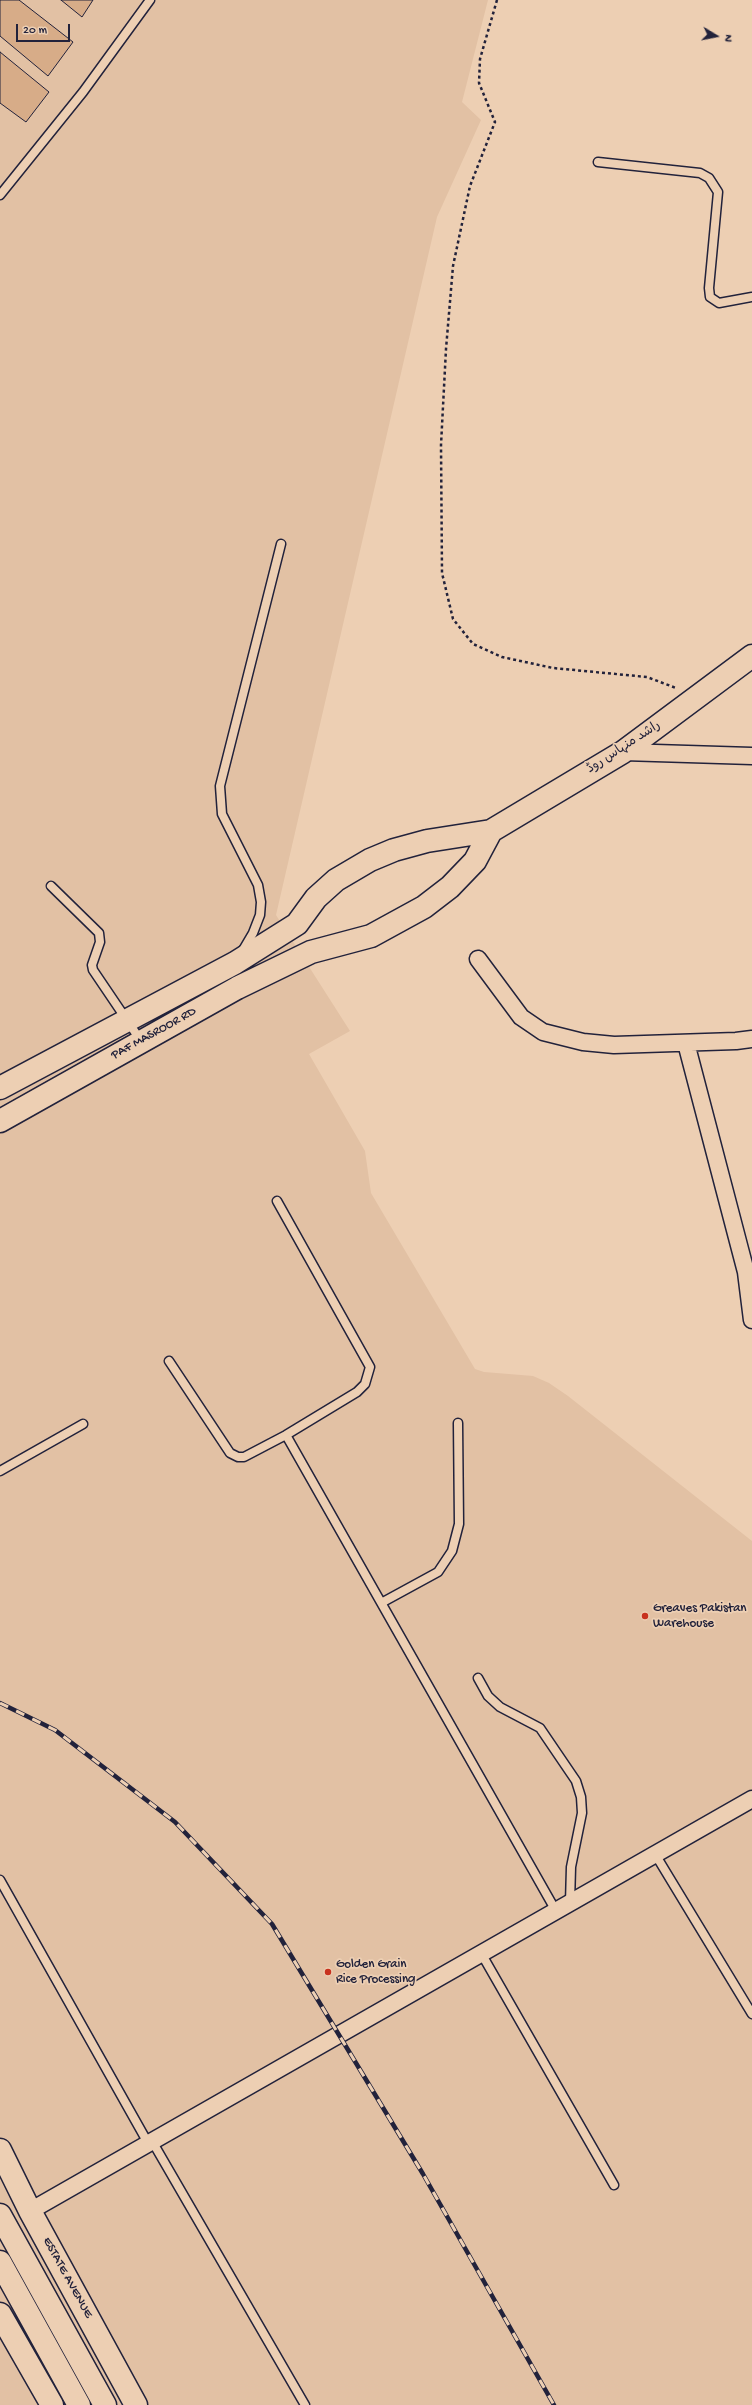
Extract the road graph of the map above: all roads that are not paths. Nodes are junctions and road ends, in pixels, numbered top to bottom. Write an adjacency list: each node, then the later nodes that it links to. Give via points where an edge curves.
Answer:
1 (150, 0): 3 (lane, via 83,92)
2 (598, 162): 4 (lane, via 700,173 709,178 718,192 710,297 719,303)
3 (0, 195)
4 (752, 297)
5 (281, 544): 14 (lane, via 220,786 222,814 258,885 261,902 260,915 253,933)
6 (752, 656): 7 (main road, راشد منہاس روڈ)
7 (623, 752): 8 (street); 9 (main road, راشد منہاس روڈ)
8 (752, 756)
9 (491, 832): 11 (main road, راشد منہاس روڈ, via 427,840 370,860 336,880 316,898); 12 (main road, راشد منہاس روڈ, via 475,861 450,887 424,907 371,936)
10 (51, 886): 15 (lane, via 99,933 100,942 93,970)
11 (297, 924): 14 (main road, PAF MASROOR RD)
12 (311, 952): 17 (main road, PAF MASROOR RD, via 237,988)
13 (478, 959): 18 (street, via 521,1017 543,1032 582,1042 614,1045)
14 (235, 963): 15 (main road, PAF MASROOR RD)
15 (127, 1020): 17 (lane); 19 (main road, PAF MASROOR RD)
16 (752, 1039): 18 (street)
17 (141, 1042): 20 (main road, PAF MASROOR RD)
18 (686, 1043): 22 (street, via 746,1272)
19 (0, 1088)
20 (0, 1120)
21 (277, 1201): 26 (lane, via 370,1367 364,1384 357,1392)
22 (752, 1320)
23 (169, 1361): 26 (lane, via 230,1453 244,1457)
24 (458, 1423): 28 (lane, via 458,1524 452,1551 438,1572)
25 (83, 1424): 27 (lane)
26 (286, 1435): 28 (lane)
27 (0, 1471)
28 (383, 1602): 34 (lane)
29 (478, 1678): 33 (lane, via 488,1696 500,1707 540,1728 576,1781 581,1796 582,1814 571,1867)
30 (752, 1799): 31 (street)
31 (655, 1854): 33 (street); 36 (lane)
32 (0, 1880): 37 (lane)
33 (570, 1903): 34 (street)
34 (556, 1911): 35 (street)
35 (482, 1953): 37 (street); 39 (lane)
36 (752, 2014)
37 (150, 2142): 40 (street); 48 (lane)
38 (0, 2150): 40 (main road, ESTATE AVENUE)
39 (614, 2185)
40 (30, 2211): 47 (main road, ESTATE AVENUE)
41 (0, 2215): 46 (main road)
42 (0, 2262): 45 (main road)
43 (0, 2314): 44 (main road)
44 (52, 2405)
45 (79, 2405)
46 (105, 2405)
47 (136, 2405)
48 (305, 2405)

